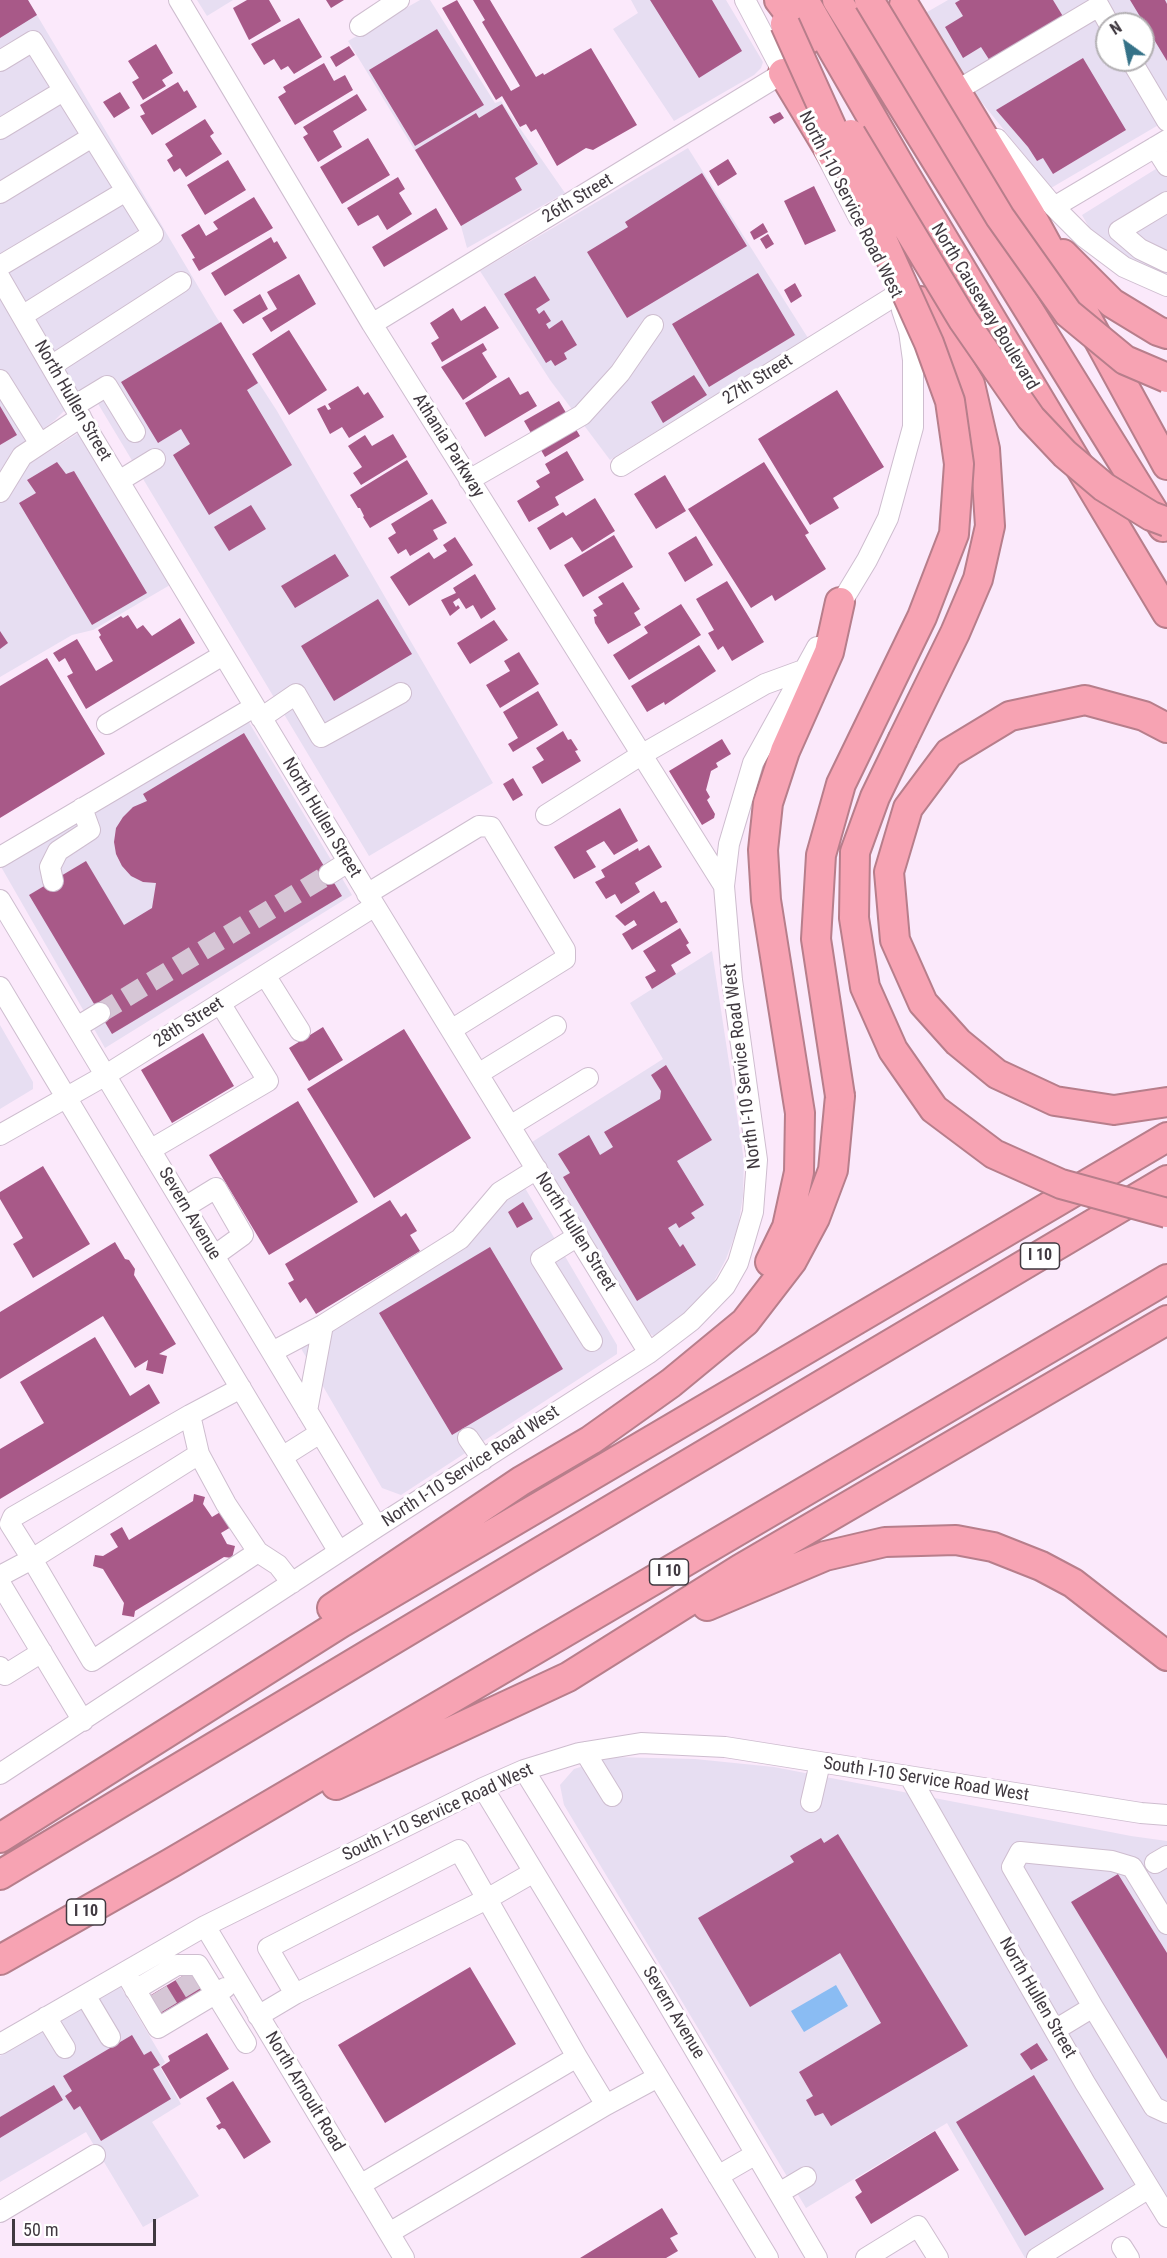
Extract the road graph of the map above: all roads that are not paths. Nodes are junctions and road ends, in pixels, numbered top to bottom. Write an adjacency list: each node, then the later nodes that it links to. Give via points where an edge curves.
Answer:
1 (179, 0): 34 (street, Athania Parkway)
2 (399, 0): 11 (street)
3 (745, 0): 14 (street)
4 (770, 0): 9 (highway)
5 (804, 0): 22 (highway, North Causeway Boulevard)
6 (837, 0): 50 (highway, North Causeway Boulevard)
7 (869, 0): 38 (highway, bridge, via 1000,217 1068,312 1125,360)
8 (906, 2): 16 (highway)
9 (782, 12): 22 (highway, via 799,25); 49 (highway, bridge, via 963,321 1031,418 1104,487); 94 (highway, bridge, via 929,343 950,401 959,464 954,534 922,617 841,784 821,855 816,939 840,1096 833,1170 815,1218 792,1261)
10 (1102, 12): 16 (street, via 1099,6)
11 (360, 26)
12 (0, 61): 15 (street, via 33,41)
13 (1138, 72): 17 (street)
14 (783, 73): 32 (street, North I-10 Service Road West); 34 (street, 26th Street); 89 (highway, bridge, via 970,384 986,449 990,526 978,579 875,796 855,852 854,918 864,987 893,1050 934,1108 994,1154 1061,1184)
15 (63, 91): 18 (street); 19 (street)
16 (956, 91): 26 (highway)
17 (1167, 121)
18 (0, 129)
19 (92, 137): 23 (street); 24 (street)
20 (1161, 143): 21 (street); 26 (street)
21 (1167, 166)
22 (904, 173): 52 (highway, North Causeway Boulevard)
23 (126, 191): 28 (street); 33 (street, via 153,234)
24 (0, 193)
25 (1167, 202): 27 (street, via 1119,231 1140,249)
26 (1042, 210): 31 (street, via 1124,267); 36 (highway, via 1070,263 1112,303); 44 (highway)
27 (1167, 262)
28 (0, 266)
29 (0, 278): 33 (street, North Hullen Street)
30 (181, 282): 37 (street)
31 (1167, 286)
32 (896, 295): 45 (street, 27th Street); 51 (street, North I-10 Service Road West, via 909,331 913,360 913,427 888,518)
33 (22, 316): 37 (street, North Hullen Street)
34 (372, 324): 46 (street, Athania Parkway)
35 (653, 325): 46 (street, via 620,373 582,415)
36 (1167, 334)
37 (51, 366): 40 (street, North Hullen Street)
38 (1167, 378)
39 (0, 380): 42 (street)
40 (77, 411): 41 (street, via 107,386); 42 (street); 47 (street, North Hullen Street)
41 (135, 432)
42 (40, 444): 48 (street, via 22,456)
43 (155, 459): 47 (street)
44 (1167, 465)
45 (621, 466)
46 (469, 480): 59 (street, Athania Parkway)
47 (119, 481): 53 (street, North Hullen Street)
48 (0, 492)
49 (1167, 522)
50 (1167, 534)
51 (840, 602): 54 (street, North I-10 Service Road West); 94 (highway, via 829,652 785,751 768,803 763,850 766,900 800,1113 799,1172 787,1227 752,1297)
52 (1167, 613)
53 (223, 655): 56 (street, North Hullen Street); 58 (street)
54 (806, 669): 59 (street, via 765,684); 66 (street, North I-10 Service Road West, via 753,763 729,844)
55 (402, 693): 56 (street, via 321,737 296,694)
56 (258, 712): 60 (street); 63 (street, North Hullen Street)
57 (1155, 722): 81 (highway, via 1085,700 1010,716 999,722 949,753 909,807 889,872 895,940 923,1003 958,1042 989,1068 1055,1101 1114,1110)
58 (107, 724)
59 (641, 754): 61 (street); 66 (street, Athania Parkway)
60 (82, 808): 62 (street); 65 (street, via 90,830 58,851 50,867)
61 (546, 815)
62 (0, 857)
63 (348, 862): 64 (street); 68 (street, North Hullen Street)
64 (329, 874)
65 (53, 881)
66 (724, 886): 98 (street, North I-10 Service Road West, via 732,980 757,1160 753,1212 738,1263 725,1286 691,1321)
67 (0, 900): 74 (street, Severn Avenue)
68 (371, 900): 69 (street, 28th Street); 75 (street, North Hullen Street); 75 (street, 28th Street, via 479,826 491,827 566,950 565,959)
69 (266, 975): 71 (street, 28th Street); 76 (street)
70 (0, 987): 80 (street)
71 (220, 1003): 78 (street, 28th Street); 85 (street, via 267,1080)
72 (100, 1013): 74 (street)
73 (556, 1026): 77 (street)
74 (77, 1028): 78 (street, Severn Avenue)
75 (451, 1030): 77 (street, North Hullen Street)
76 (300, 1031)
77 (478, 1074): 82 (street, North Hullen Street)
78 (106, 1075): 80 (street, 28th Street); 85 (street, Severn Avenue)
79 (588, 1078): 82 (street)
80 (67, 1098): 83 (street, 28th Street); 99 (street)
81 (1167, 1102)
82 (510, 1126): 86 (street, North Hullen Street)
83 (1, 1131)
84 (1167, 1137): 129 (highway, via 341,1623)
85 (150, 1149): 88 (street, Severn Avenue)
86 (537, 1169): 90 (street, North Hullen Street); 95 (street, via 500,1191 460,1239)
87 (1167, 1180): 132 (highway, I 10)
88 (185, 1207): 91 (street, Severn Avenue); 91 (street, via 216,1188 243,1235)
89 (1167, 1213)
90 (578, 1236): 96 (street, via 541,1259); 98 (street, North Hullen Street)
91 (214, 1256): 97 (street, Severn Avenue)
92 (1167, 1280): 130 (highway, I 10)
93 (1167, 1320): 114 (highway, via 740,1569)
94 (745, 1322): 128 (highway, via 671,1383 591,1440 512,1487 190,1704)
95 (323, 1324): 97 (street); 100 (street)
96 (592, 1341)
97 (272, 1352): 100 (street, Severn Avenue)
98 (649, 1353): 106 (street, North I-10 Service Road West)
99 (241, 1388): 101 (street); 105 (street)
100 (307, 1411): 102 (street, Severn Avenue)
101 (190, 1415): 104 (street); 110 (street, via 13,1517 10,1524)
102 (320, 1433): 105 (street); 107 (street, Severn Avenue)
103 (468, 1438): 106 (street)
104 (199, 1454): 108 (street); 110 (street)
105 (282, 1457): 109 (street)
106 (483, 1460): 107 (street, North I-10 Service Road West)
107 (377, 1527): 109 (street, North I-10 Service Road West)
108 (258, 1552): 110 (street, via 92,1661); 113 (street, via 278,1565)
109 (339, 1552): 113 (street, North I-10 Service Road West)
110 (32, 1559): 111 (street)
111 (0, 1576)
112 (0, 1583): 115 (street)
113 (292, 1583): 118 (street, North I-10 Service Road West)
114 (636, 1636): 116 (highway, via 825,1556 885,1542 956,1540 993,1547 1073,1583); 130 (highway, via 568,1677)
115 (42, 1652): 117 (street, via 5,1675); 118 (street)
116 (1167, 1656)
117 (0, 1667)
118 (83, 1721): 121 (street, North I-10 Service Road West)
119 (585, 1752): 120 (street, South I-10 Service Road West, via 641,1743 725,1747); 122 (street, South I-10 Service Road West); 125 (street)
120 (820, 1763): 123 (street, South I-10 Service Road West); 126 (street)
121 (2, 1768)
122 (525, 1770): 124 (street, South I-10 Service Road West); 155 (street, Severn Avenue)
123 (910, 1777): 127 (street, South I-10 Service Road West); 146 (street, North Hullen Street)
124 (483, 1788): 131 (street); 135 (street, South I-10 Service Road West)
125 (612, 1796)
126 (812, 1802)
127 (1167, 1815)
128 (0, 1825)
129 (0, 1839)
130 (171, 1863): 136 (highway, I 10)
131 (534, 1872): 133 (street); 152 (street)
132 (0, 1875)
133 (487, 1899): 140 (street); 140 (street, via 459,1850 268,1948); 151 (street)
134 (1167, 1924): 143 (street, via 1132,1867 1112,1861 1020,1852 1012,1867)
135 (204, 1926): 137 (street, South I-10 Service Road West); 138 (street, North Arnoult Road)
136 (0, 1960)
137 (124, 1972): 139 (street); 141 (street, South I-10 Service Road West)
138 (238, 1981): 142 (street); 144 (street, North Arnoult Road)
139 (148, 1987): 142 (street, via 198,1965); 142 (street, via 158,2028 172,2013)
140 (295, 1994): 144 (street)
141 (85, 1995): 145 (street, South I-10 Service Road West); 147 (street)
142 (204, 1996): 148 (street)
143 (1093, 2007): 146 (street); 154 (street, via 1154,2107)
144 (258, 2016): 159 (street, North Arnoult Road)
145 (46, 2017): 149 (street, South I-10 Service Road West); 150 (street)
146 (1055, 2030): 160 (street, North Hullen Street)
147 (110, 2037)
148 (246, 2043)
149 (0, 2044)
150 (65, 2049)
151 (577, 2057): 153 (street); 159 (street)
152 (658, 2077): 153 (street); 157 (street)
153 (606, 2105): 164 (street)
154 (1167, 2113)
155 (756, 2154): 157 (street); 161 (street, Severn Avenue)
156 (95, 2155): 162 (street)
157 (718, 2176): 166 (street)
158 (806, 2177): 161 (street)
159 (360, 2185): 164 (street, North Arnoult Road)
160 (1157, 2192): 163 (street, North Hullen Street); 170 (street)
161 (779, 2193): 167 (street, Severn Avenue)
162 (0, 2212)
163 (1167, 2217)
164 (389, 2233): 165 (street, North Arnoult Road)
165 (404, 2258)
166 (768, 2258)
167 (817, 2258)
168 (866, 2258): 169 (street, via 918,2226)
169 (938, 2258)
170 (1037, 2258)

